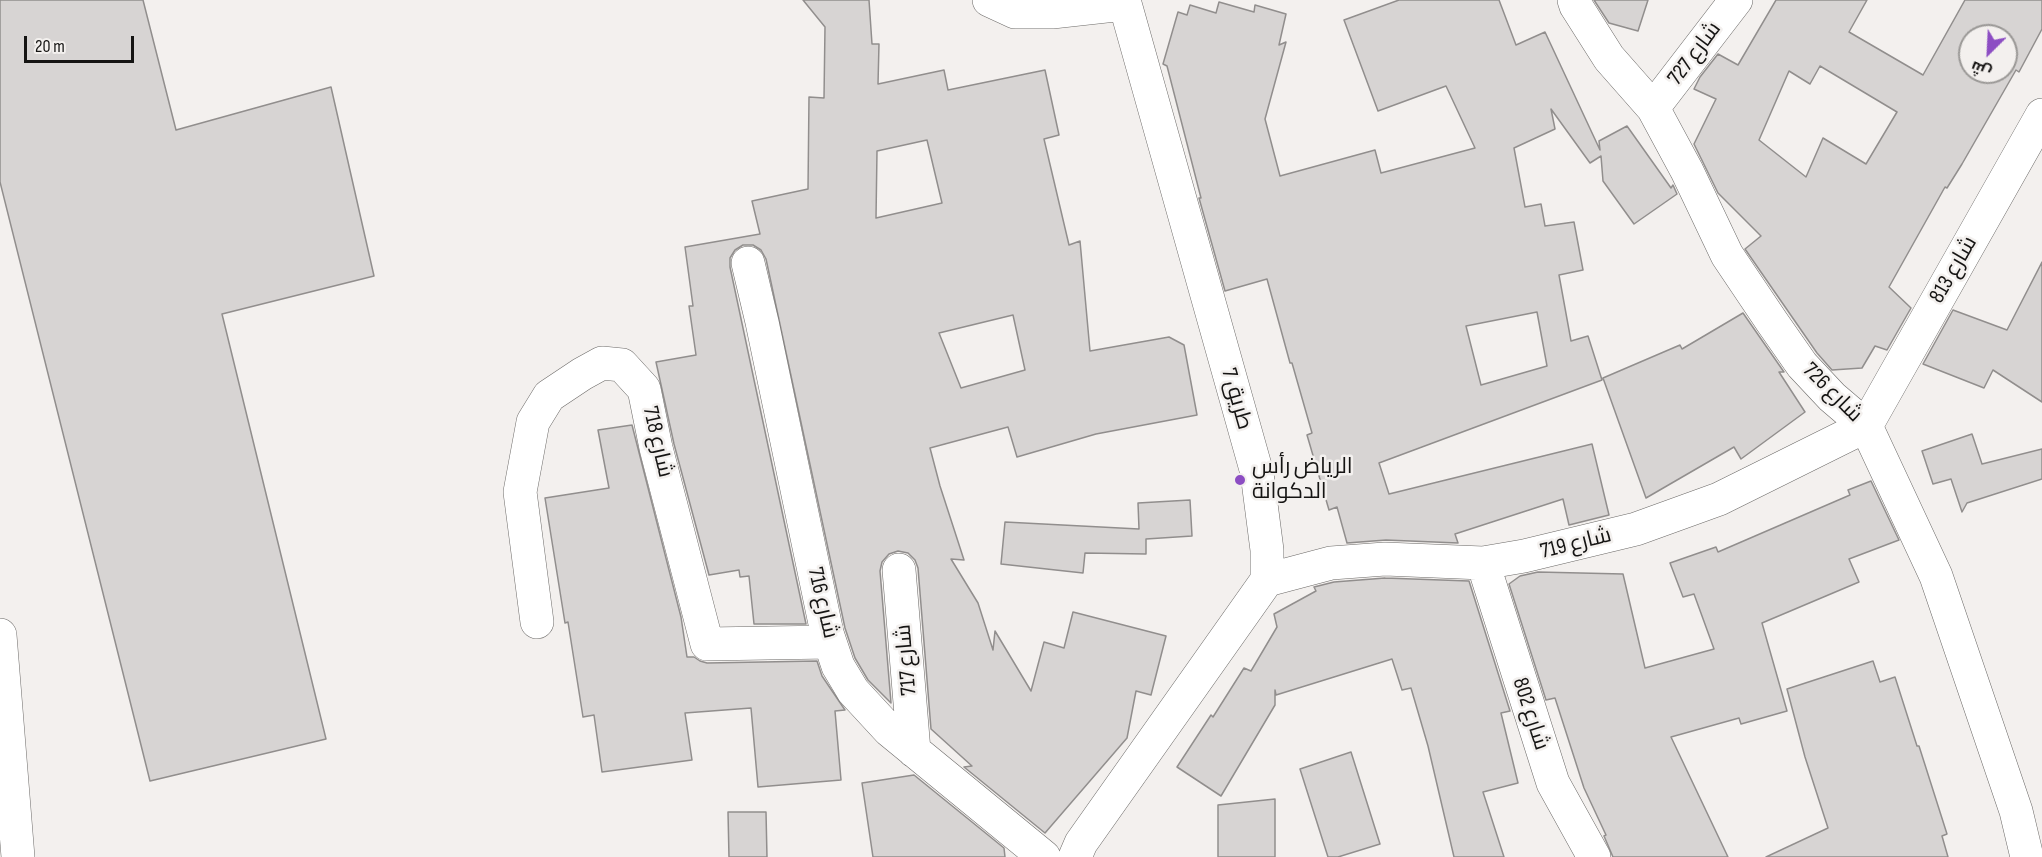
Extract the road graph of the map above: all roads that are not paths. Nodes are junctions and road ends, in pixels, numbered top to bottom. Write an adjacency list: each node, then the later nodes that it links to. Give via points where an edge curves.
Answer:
1 (989, 0): 4 (street, via 1015,12 1052,12)
2 (1574, 0): 5 (street, شارع 726, via 1609,58)
3 (1736, 0): 5 (street, شارع 727)
4 (1124, 2): 11 (street, 7 طريق, via 1257,473)
5 (1653, 108): 8 (street, شارع 726, via 1734,265 1802,365)
6 (2042, 115): 8 (street, شارع 813)
7 (748, 263): 14 (street, شارع 716)
8 (1866, 426): 9 (street, شارع 719, via 1719,499 1636,530); 20 (street, شارع 726, via 1936,576 2016,811)
9 (1483, 563): 11 (street, شارع 719, via 1385,559 1342,562); 19 (street, شارع 802, via 1553,783)
10 (899, 570): 15 (street, شارع 717)
11 (1267, 580): 18 (street)
12 (537, 622): 14 (street, شارع 718, via 520,492 532,422 549,396 602,363 622,365 645,389 656,448 706,644)
13 (0, 635): 16 (street)
14 (830, 642): 15 (street, شارع 716, via 853,691)
15 (914, 751): 17 (street, شارع 716)
16 (18, 857)
17 (1044, 857)
18 (1074, 857)
19 (1594, 857)
20 (2027, 857)

